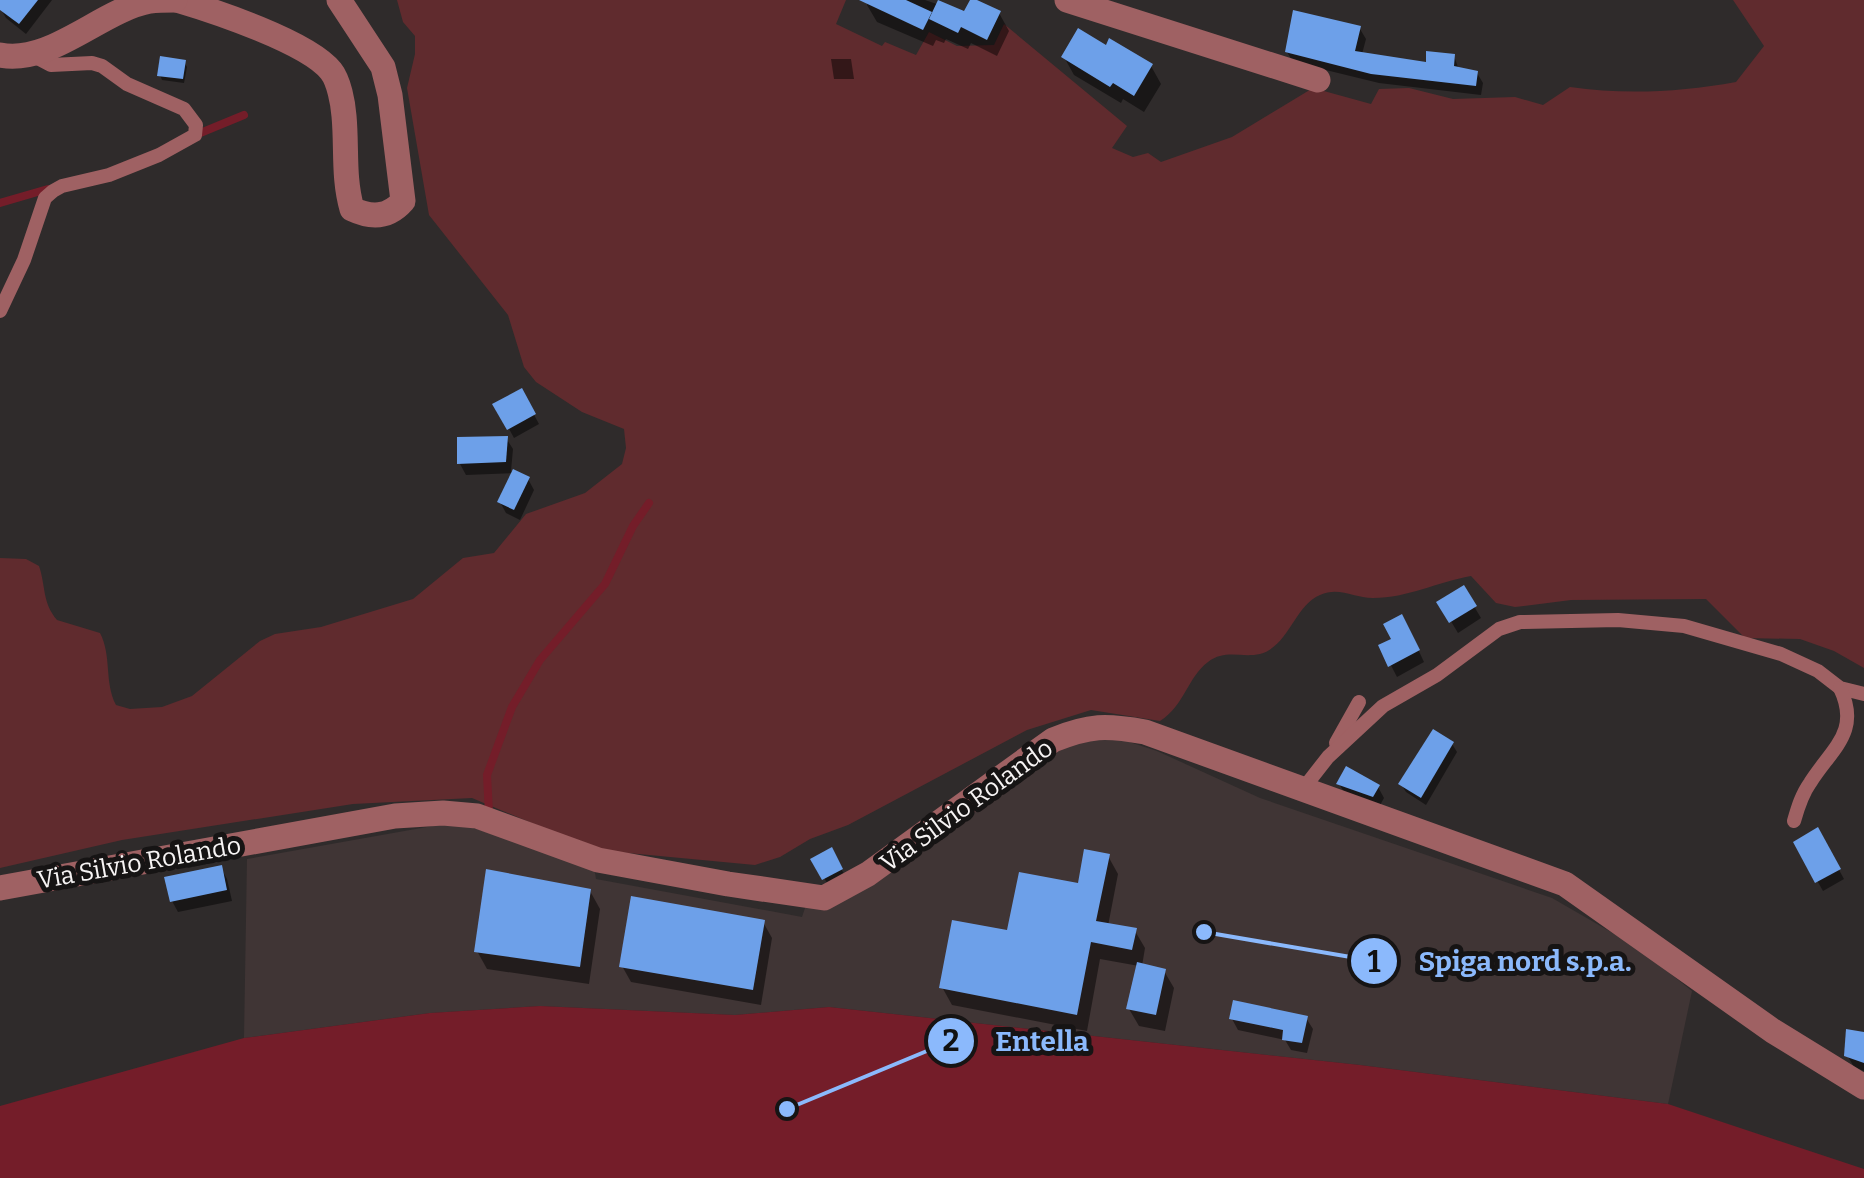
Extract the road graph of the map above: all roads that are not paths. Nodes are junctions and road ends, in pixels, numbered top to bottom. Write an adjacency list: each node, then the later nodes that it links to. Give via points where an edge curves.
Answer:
1 (162, 0): 2 (street); 6 (street, via 116,13)
2 (176, 0): 3 (street, via 316,56 335,75 344,114 346,187 352,209 369,217 394,212 403,202 390,95 383,67)
3 (339, 0)
4 (1067, 0): 7 (street)
5 (0, 54): 6 (street)
6 (32, 55): 8 (lane, via 51,65 102,66 184,109 195,134 159,156 62,186 46,198)
7 (1318, 80)
8 (0, 311)
9 (1840, 688): 10 (lane); 12 (lane, via 1781,654 1684,626 1520,622 1382,706); 14 (lane, via 1849,706 1845,734 1808,785)
10 (1864, 694)
11 (1360, 702): 12 (lane)
12 (1328, 757): 13 (lane)
13 (1303, 789): 15 (street, Via Silvio Rolando, via 1145,732 1106,725 1053,740 868,874 824,898 598,860 476,816 443,813 395,816); 16 (street, Via Silvio Rolando, via 1564,884 1772,1031)
14 (1794, 821)
15 (0, 888)
16 (1864, 1087)

